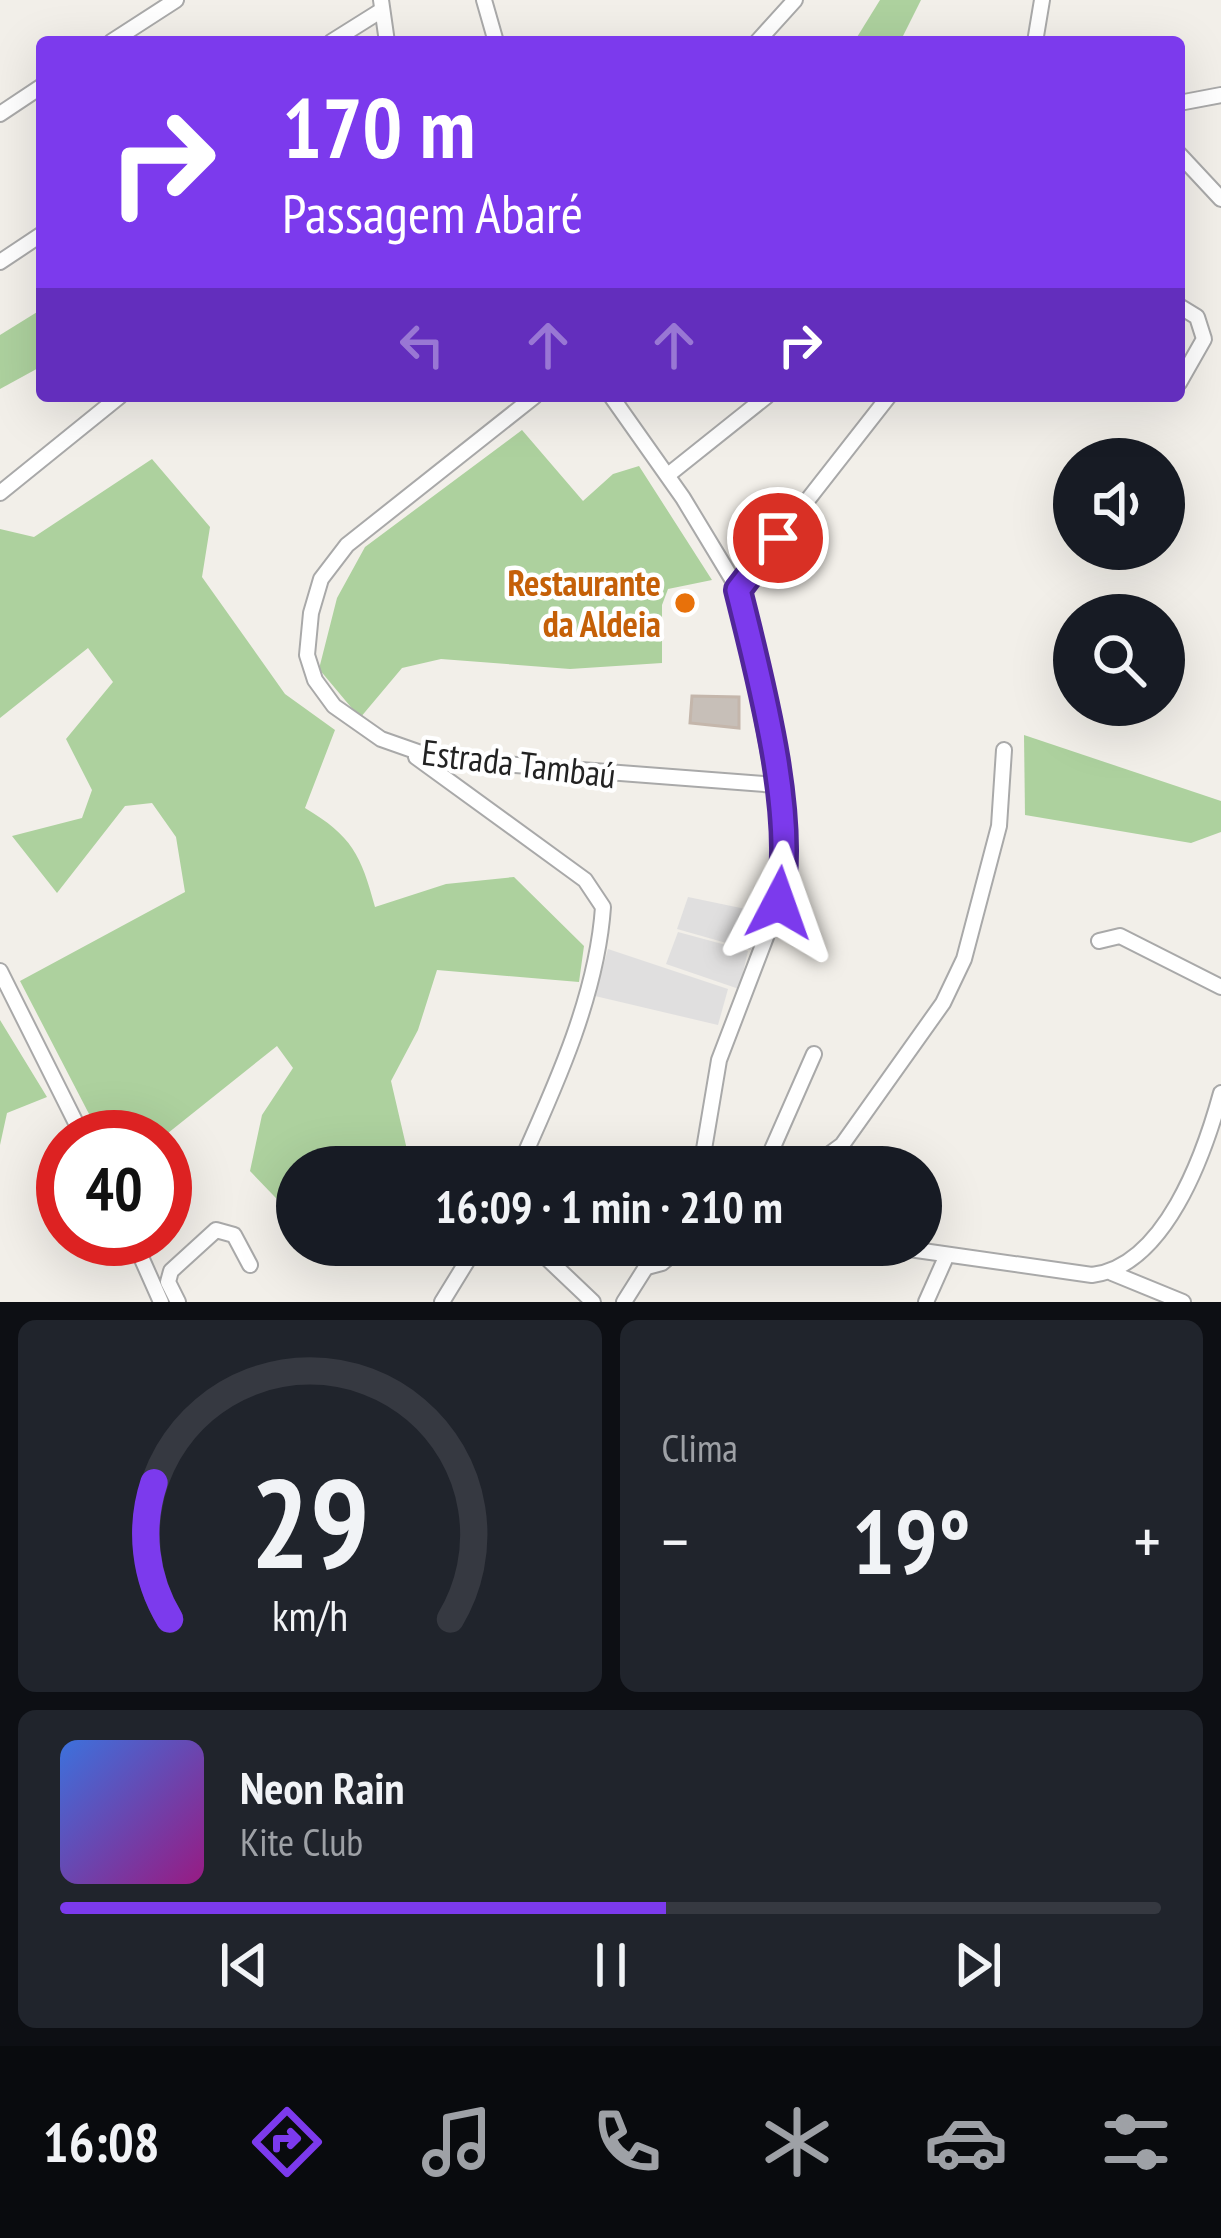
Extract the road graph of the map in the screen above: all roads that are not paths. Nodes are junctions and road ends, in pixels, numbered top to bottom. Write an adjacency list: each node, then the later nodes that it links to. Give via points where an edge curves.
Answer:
1 (176, 0): 6 (street)
2 (484, 0): 9 (street)
3 (795, 0): 10 (street)
4 (1042, 0): 11 (street)
5 (381, 5): 7 (street); 8 (street)
6 (120, 36)
7 (340, 36)
8 (385, 36)
9 (494, 36)
10 (762, 36)
11 (1036, 36)
12 (36, 90): 15 (street)
13 (1221, 95): 14 (street)
14 (1185, 102)
15 (0, 114)
16 (1185, 160): 17 (street)
17 (1221, 199)
18 (36, 237): 19 (street)
19 (0, 262)
20 (1185, 310): 21 (street, via 1197,317 1204,339)
21 (1185, 372)
22 (113, 402): 28 (street)
23 (527, 402): 31 (street, Estrada Tambaú, via 346,544 321,579 307,656 315,680 353,723)
24 (615, 402): 27 (street)
25 (759, 402): 27 (street)
26 (884, 402): 29 (street)
27 (668, 475): 29 (street)
28 (0, 493)
29 (738, 590): 32 (street)
30 (1004, 750): 42 (street, via 999,826 964,959 943,1003)
31 (410, 752): 32 (street, Estrada Tambaú, via 495,766); 39 (street, via 585,880 603,908 566,1053)
32 (776, 785): 40 (street, via 783,886 719,1060)
33 (1099, 941): 35 (street, via 1120,936)
34 (0, 971): 38 (street)
35 (1221, 987)
36 (814, 1054): 41 (street)
37 (1221, 1093): 51 (street, via 1187,1188 1146,1246)
38 (69, 1110)
39 (528, 1146)
40 (706, 1146)
41 (773, 1146)
42 (841, 1146)
43 (942, 1256): 44 (street)
44 (946, 1257): 51 (street); 57 (street)
45 (250, 1265): 53 (street, via 234,1235 216,1229 171,1271)
46 (145, 1266): 52 (street)
47 (465, 1266): 54 (street)
48 (555, 1266): 55 (street)
49 (650, 1266): 50 (street)
50 (646, 1267): 56 (street)
51 (1112, 1273): 58 (street)
52 (161, 1302)
53 (178, 1302)
54 (442, 1302)
55 (593, 1302)
56 (623, 1302)
57 (926, 1302)
58 (1183, 1302)

